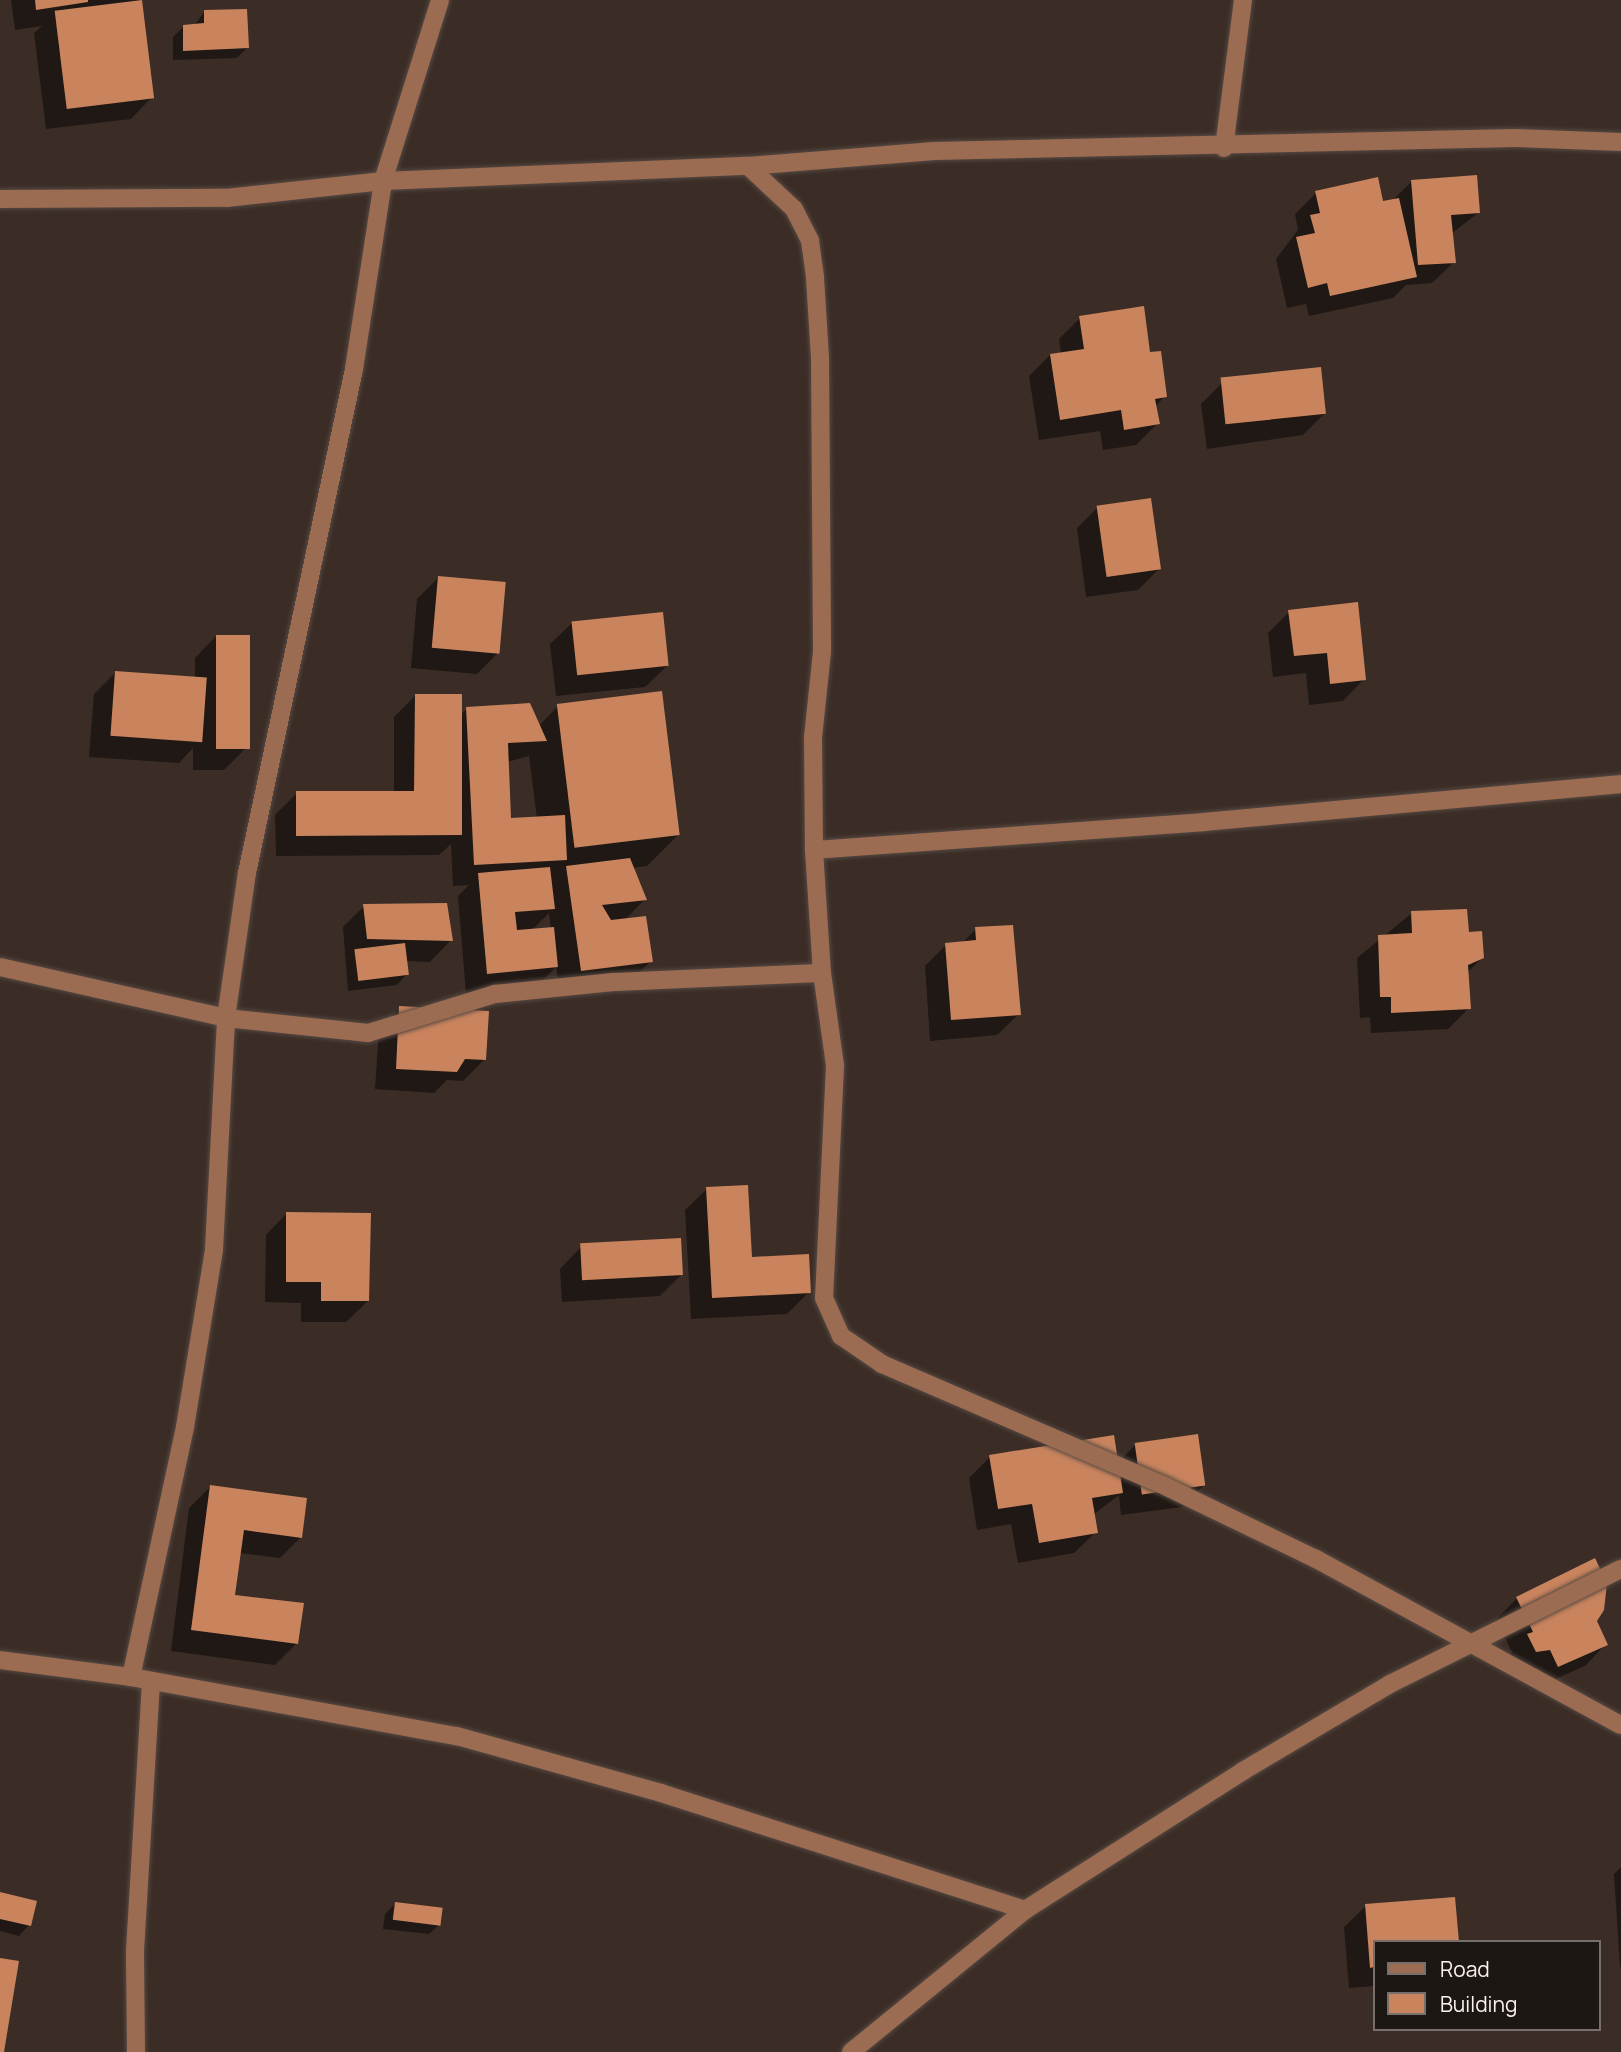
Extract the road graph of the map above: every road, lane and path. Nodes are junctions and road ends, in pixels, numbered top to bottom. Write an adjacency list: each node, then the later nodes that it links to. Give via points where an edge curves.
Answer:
1 (440, 0): 6 (street)
2 (1243, 0): 4 (street)
3 (1621, 142): 4 (street, via 1516,138)
4 (1224, 148): 5 (street, via 934,151)
5 (748, 166): 6 (street); 9 (street, via 794,209 810,241 815,278 820,358 822,652 813,737)
6 (383, 181): 7 (street, via 226,198); 12 (street, via 354,369 247,873)
7 (0, 199)
8 (1621, 784): 9 (street, via 1204,822)
9 (814, 849): 11 (street)
10 (0, 967): 12 (street)
11 (822, 973): 12 (street, via 613,982 495,994 368,1033); 14 (street, via 835,1066 824,1298 841,1336 882,1364 1167,1487 1317,1559)
12 (226, 1018): 16 (street, via 214,1249 185,1427)
13 (1621, 1569): 14 (street)
14 (1471, 1642): 18 (street); 19 (street, via 1242,1771)
15 (0, 1660): 16 (street)
16 (131, 1677): 17 (street)
17 (150, 1683): 19 (street, via 457,1736 661,1793); 20 (street, via 135,1951)
18 (1621, 1724)
19 (1025, 1910): 21 (street)
20 (136, 2052)
21 (850, 2052)

